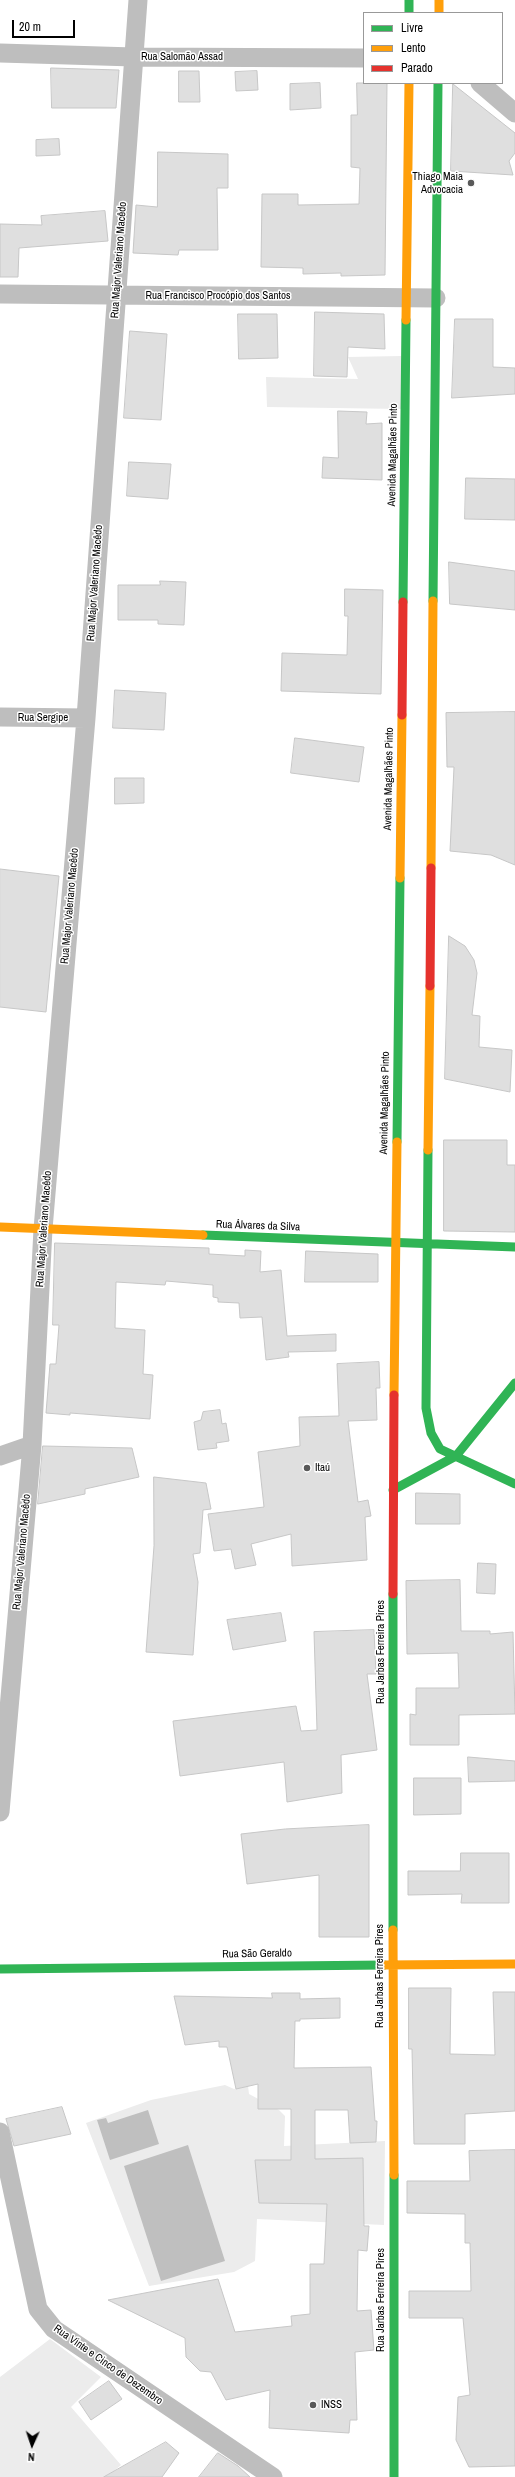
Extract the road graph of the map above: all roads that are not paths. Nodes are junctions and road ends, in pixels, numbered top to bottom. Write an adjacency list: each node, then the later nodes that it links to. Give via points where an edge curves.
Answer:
1 (138, 0): 7 (street, Rua Major Valeriano Macêdo)
2 (409, 0): 4 (main road)
3 (439, 0): 5 (main road)
4 (409, 12)
5 (439, 12)
6 (0, 53): 7 (street, Rua Salomão Assad)
7 (134, 57): 8 (street, Rua Salomão Assad); 14 (street, Rua Major Valeriano Macêdo)
8 (363, 58)
9 (409, 84): 15 (main road, Avenida Magalhães Pinto)
10 (438, 84): 16 (main road)
11 (481, 84): 12 (street)
12 (515, 113)
13 (0, 294): 14 (street, Rua Francisco Procópio dos Santos)
14 (116, 295): 15 (street, Rua Francisco Procópio dos Santos); 18 (street, Rua Major Valeriano Macêdo)
15 (407, 297): 16 (street, Rua Francisco Procópio dos Santos); 21 (main road, Avenida Magalhães Pinto, via 404,847)
16 (436, 298): 22 (main road, via 428,847)
17 (0, 718): 18 (street, Rua Sergipe)
18 (86, 718): 20 (street, Rua Major Valeriano Macêdo)
19 (0, 1227): 20 (main road, Rua Álvares da Silva)
20 (43, 1229): 21 (main road, Rua Álvares da Silva); 25 (street, Rua Major Valeriano Macêdo)
21 (395, 1244): 22 (main road, Rua Álvares da Silva); 28 (main road, Avenida Magalhães Pinto)
22 (428, 1246): 23 (main road, Rua Álvares da Silva); 27 (main road, via 426,1408 431,1433 440,1449)
23 (515, 1247)
24 (515, 1383): 27 (main road)
25 (32, 1445): 26 (street); 31 (street, Rua Major Valeriano Macêdo)
26 (0, 1456)
27 (456, 1456): 29 (main road); 30 (main road)
28 (393, 1475): 30 (main road, Rua Jarbas Ferreira Pires)
29 (515, 1484)
30 (393, 1490): 33 (main road, Rua Jarbas Ferreira Pires)
31 (0, 1812)
32 (515, 1964): 33 (main road, Rua São Geraldo)
33 (392, 1965): 34 (main road, Rua São Geraldo); 37 (main road, Rua Jarbas Ferreira Pires)
34 (0, 1969)
35 (0, 2132): 36 (street, Rua Vinte e Cinco de Dezembro, via 38,2309 54,2329)
36 (273, 2477)
37 (394, 2477)

